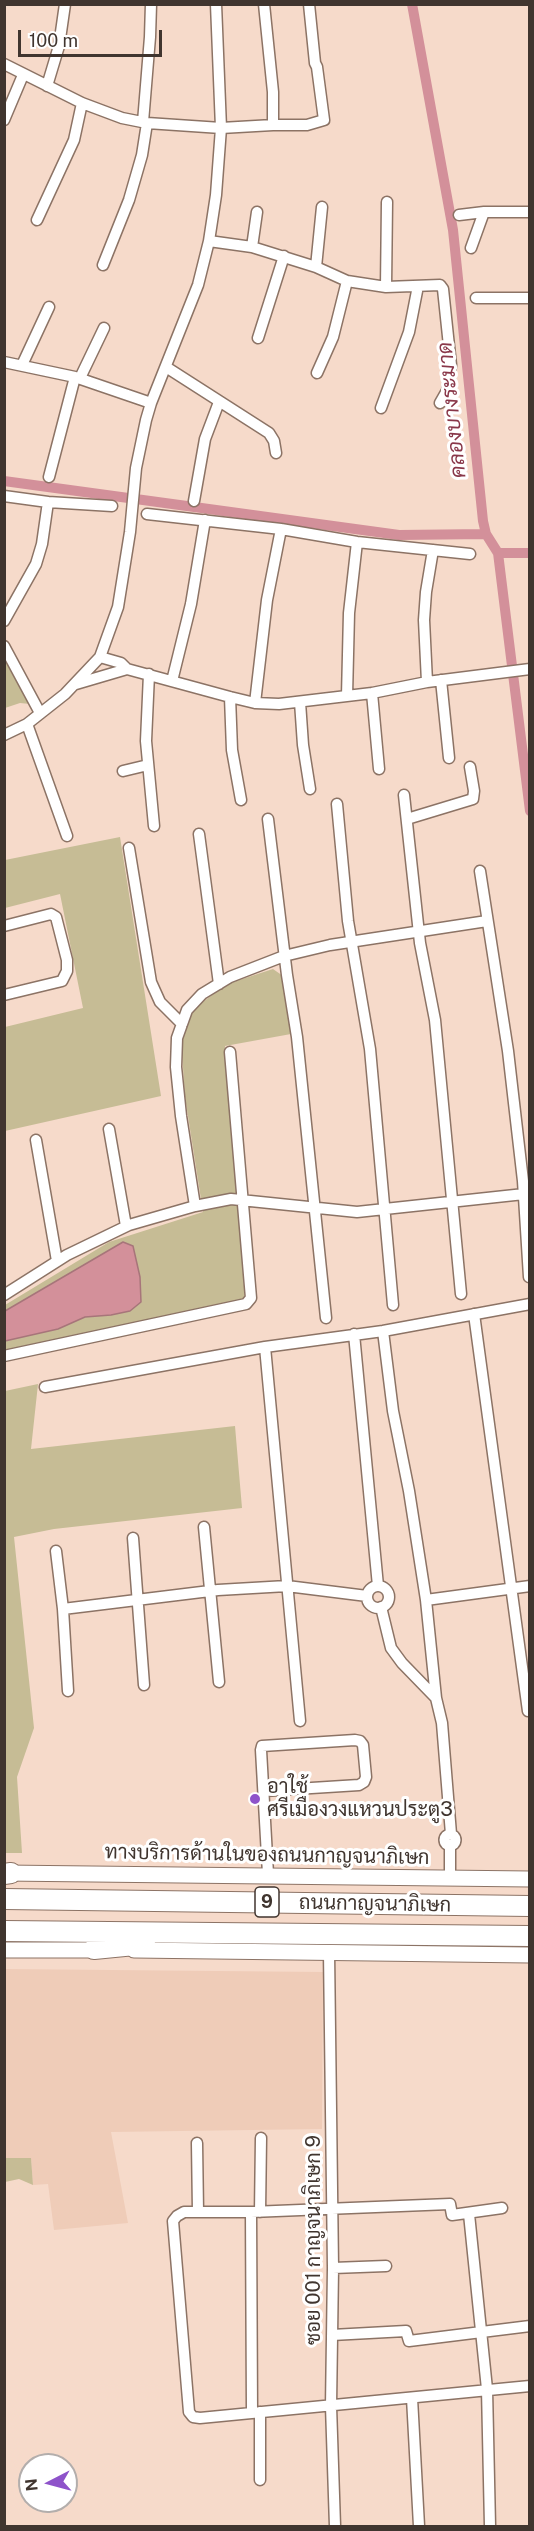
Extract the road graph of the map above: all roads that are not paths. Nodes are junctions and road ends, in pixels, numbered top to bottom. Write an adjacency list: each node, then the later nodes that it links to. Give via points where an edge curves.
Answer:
1 (65, 4): 8 (street, via 59,46)
2 (151, 4): 11 (street)
3 (216, 4): 13 (street)
4 (264, 4): 12 (street)
5 (309, 4): 12 (street, via 324,120 307,125)
6 (4, 64): 7 (street)
7 (23, 75): 8 (street); 10 (street)
8 (47, 86): 9 (street)
9 (82, 103): 11 (street); 20 (street, via 74,140)
10 (4, 120)
11 (145, 122): 13 (street); 25 (street, via 139,166)
12 (273, 125): 13 (street)
13 (221, 128): 21 (street)
14 (387, 202): 29 (street)
15 (322, 207): 26 (street)
16 (256, 212): 22 (street)
17 (484, 212): 18 (street); 19 (street); 23 (street)
18 (530, 212)
19 (459, 215)
20 (38, 220)
21 (209, 242): 22 (street); 37 (street, via 198,285)
22 (252, 247): 24 (street)
23 (471, 248)
24 (284, 256): 26 (street); 34 (street)
25 (103, 265)
26 (316, 267): 27 (street)
27 (348, 280): 29 (street); 38 (street, via 333,338)
28 (418, 286): 29 (street); 42 (street, via 440,285 443,289 451,365 448,389); 43 (street, via 409,332)
29 (386, 287)
30 (530, 297): 31 (street)
31 (476, 298)
32 (49, 307): 36 (street)
33 (104, 328): 39 (street)
34 (258, 338)
35 (4, 362): 36 (street)
36 (22, 365): 39 (street)
37 (166, 367): 40 (street); 41 (street)
38 (317, 373)
39 (77, 377): 41 (street); 45 (street)
40 (219, 402): 44 (street, via 269,433); 47 (street, via 205,439)
41 (151, 403): 58 (street, via 136,468 118,607)
42 (440, 403)
43 (381, 408)
44 (276, 453)
45 (49, 477)
46 (4, 496): 48 (street)
47 (194, 501)
48 (48, 502): 49 (street); 56 (street, via 36,564)
49 (112, 506)
50 (147, 514): 51 (street)
51 (206, 520): 52 (street); 63 (street)
52 (281, 530): 53 (street); 70 (street, via 267,600)
53 (357, 542): 54 (street); 67 (street, via 349,613)
54 (433, 550): 55 (street); 64 (street, via 424,620)
55 (470, 554)
56 (4, 621)
57 (4, 646): 71 (street)
58 (100, 657): 59 (street, via 121,663); 65 (street)
59 (127, 669): 61 (street); 65 (street)
60 (530, 669): 62 (street)
61 (149, 674): 63 (street); 75 (street)
62 (441, 680): 64 (street); 74 (street)
63 (172, 681): 68 (street)
64 (427, 682): 66 (street)
65 (74, 684): 71 (street)
66 (372, 693): 67 (street); 77 (street)
67 (347, 696): 69 (street)
68 (230, 697): 70 (street); 81 (street, via 232,750)
69 (300, 702): 70 (street); 79 (street)
70 (255, 703)
71 (40, 713): 72 (street)
72 (27, 724): 73 (street); 87 (street)
73 (4, 735)
74 (449, 758)
75 (148, 765): 78 (street); 85 (street)
76 (470, 767): 84 (street, via 473,799)
77 (380, 769)
78 (123, 771)
79 (310, 789)
80 (404, 795): 84 (street)
81 (241, 800)
82 (337, 804): 93 (street)
83 (268, 819): 94 (street)
84 (407, 819): 92 (street)
85 (154, 826)
86 (200, 834): 95 (street)
87 (67, 836)
88 (129, 848): 97 (street, via 151,982 160,1002)
89 (480, 871): 90 (street)
90 (487, 921): 92 (street); 101 (street, via 508,1051)
91 (4, 926): 96 (street, via 51,914 56,917 67,971 62,981)
92 (419, 931): 93 (street); 103 (street, via 435,1020)
93 (351, 941): 94 (street); 106 (street, via 370,1049)
94 (284, 956): 95 (street); 105 (street)
95 (219, 984): 97 (street, via 186,1010)
96 (4, 995)
97 (182, 1024): 104 (street, via 177,1038 176,1067)
98 (230, 1052): 102 (street)
99 (109, 1129): 107 (street)
100 (36, 1140): 108 (street)
101 (524, 1194): 103 (street); 109 (street)
102 (243, 1200): 104 (street, via 231,1198); 105 (street); 119 (street, via 251,1292 246,1304)
103 (452, 1202): 106 (street); 110 (street)
104 (195, 1206): 107 (street)
105 (316, 1207): 106 (street, via 357,1212); 115 (street)
106 (384, 1210): 113 (street)
107 (126, 1226): 108 (street)
108 (57, 1261): 111 (street)
109 (529, 1276)
110 (461, 1294)
111 (4, 1295)
112 (530, 1304): 114 (street)
113 (393, 1305)
114 (474, 1314): 116 (street); 127 (street)
115 (326, 1318)
116 (382, 1331): 117 (street); 131 (street)
117 (354, 1334): 118 (street); 124 (street)
118 (265, 1347): 120 (street); 126 (street)
119 (4, 1356)
120 (45, 1387)
121 (204, 1527): 128 (street)
122 (133, 1538): 130 (street)
123 (56, 1551): 133 (street)
124 (378, 1586): 129 (street, via 370,1589); 132 (street, via 389,1595)
125 (530, 1586): 127 (street)
126 (287, 1587): 128 (street); 129 (street); 139 (street)
127 (512, 1588): 131 (street); 138 (street)
128 (211, 1591): 130 (street); 134 (street)
129 (367, 1596): 132 (street, via 371,1605)
130 (137, 1598): 133 (street); 135 (street)
131 (426, 1600): 137 (street)
132 (381, 1607): 137 (street, via 391,1648)
133 (63, 1609): 136 (street)
134 (219, 1682)
135 (144, 1685)
136 (68, 1691)
137 (436, 1698): 143 (street, via 442,1723)
138 (528, 1711)
139 (300, 1720)
140 (264, 1791): 140 (street, via 261,1750 266,1744 355,1740 363,1745 366,1777 359,1785); 142 (street)
141 (7, 1873): 142 (main road, ทางบริการด้านในของถนนกาญจนาภิเษก)
142 (268, 1874): 143 (main road, ทางบริการด้านในของถนนกาญจนาภิเษก)
143 (450, 1878): 144 (main road, ทางบริการด้านในของถนนกาญจนาภิเษก)
144 (530, 1879)
145 (4, 1899): 146 (highway, ถนนกาญจนาภิเษก / 9)
146 (530, 1906)
147 (4, 1931): 148 (highway, ถนนกาญจนาภิเษก / 9)
148 (226, 1935): 149 (highway, ถนนกาญจนาภิเษก / 9); 150 (highway)
149 (530, 1936)
150 (94, 1949): 151 (main road); 152 (main road)
151 (4, 1950)
152 (329, 1953): 153 (main road); 156 (street, ซอย 001 กาญจนาภิเษก 9)
153 (530, 1955)
154 (261, 2138): 159 (street)
155 (197, 2143): 158 (street)
156 (332, 2207): 159 (street); 160 (street, via 450,2204 452,2215); 162 (street, ซอย 001 กาญจนาภิเษก 9)
157 (502, 2208): 160 (street)
158 (198, 2212): 159 (street); 170 (street, via 184,2212 173,2221 189,2412 200,2418)
159 (256, 2212): 170 (street)
160 (468, 2214): 164 (street)
161 (386, 2266): 162 (street)
162 (333, 2268): 165 (street, ซอย 001 กาญจนาภิเษก 9)
163 (530, 2326): 164 (street)
164 (481, 2331): 165 (street, via 409,2341 406,2331); 167 (street)
165 (332, 2335): 169 (street, ซอย 001 กาญจนาภิเษก 9)
166 (530, 2386): 167 (street)
167 (487, 2389): 168 (street); 174 (street)
168 (412, 2398): 169 (street); 173 (street)
169 (331, 2406): 170 (street); 172 (street, ซอย 001 กาญจนาภิเษก 9)
170 (256, 2412): 171 (street)
171 (260, 2480)
172 (335, 2526)
173 (419, 2526)
174 (490, 2526)

